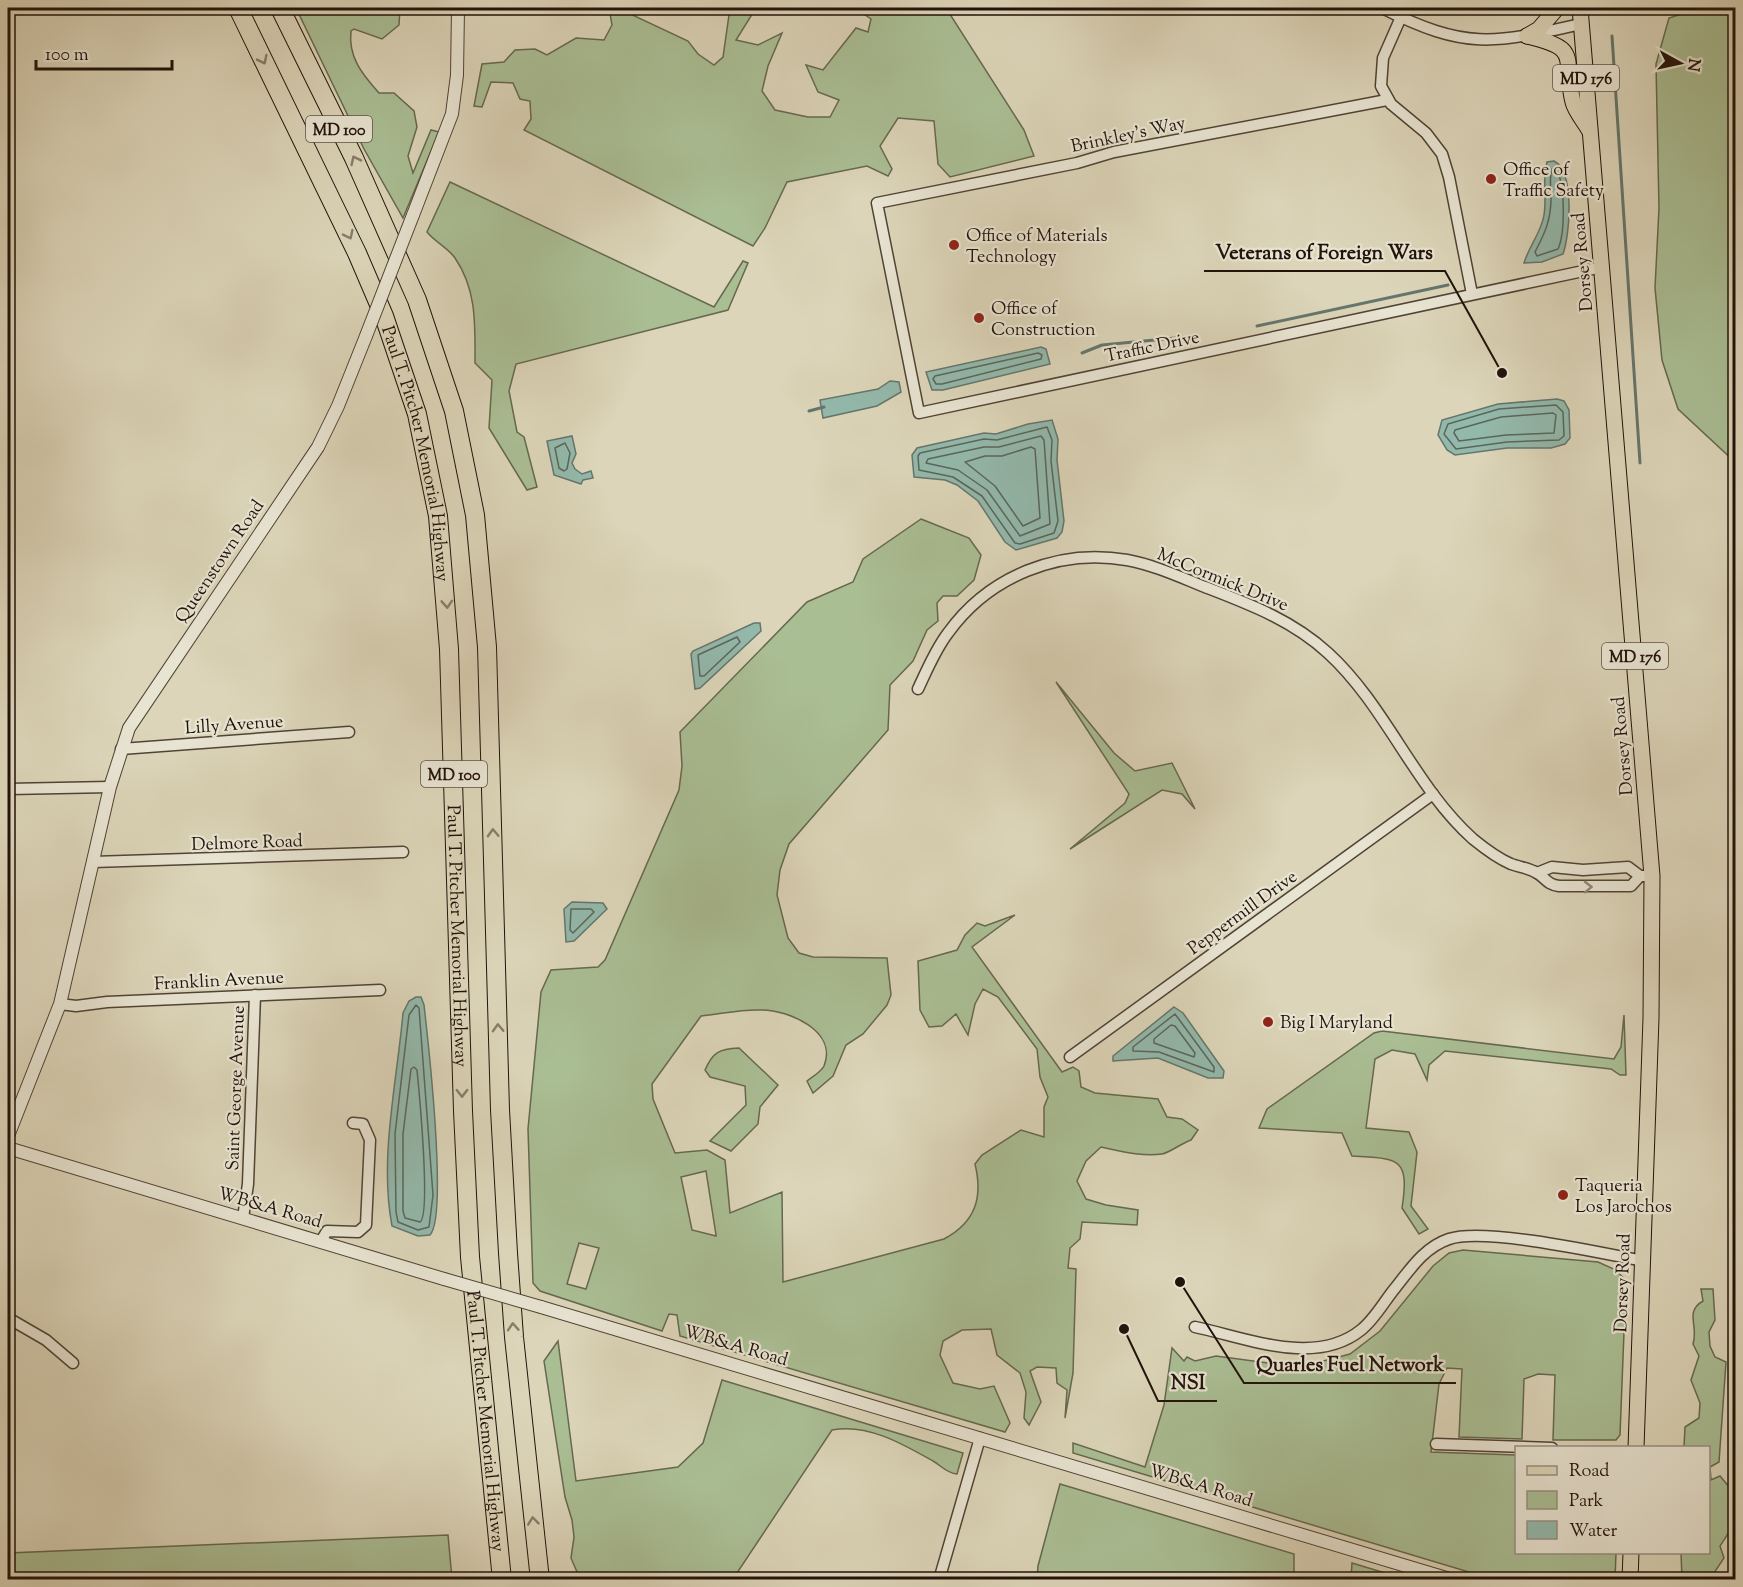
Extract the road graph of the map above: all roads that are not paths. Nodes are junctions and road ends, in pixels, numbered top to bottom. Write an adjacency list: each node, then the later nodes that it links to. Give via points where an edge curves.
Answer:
1 (238, 8): 43 (highway, Paul T. Pitcher Memorial Highway / MD 100, one-way to 43, via 384,316 417,414 438,516 449,649 470,1257)
2 (280, 8): 44 (highway, Paul T. Pitcher Memorial Highway / MD 100, one-way to 2, via 508,1253 487,647 475,514 454,411 417,300 368,188)
3 (458, 8): 17 (street, Queenstown Road, bridge, via 452,114 338,406 318,447 145,702)
4 (1382, 8): 7 (street)
5 (1557, 8): 9 (main road, via 1539,30)
6 (1580, 8): 8 (main road, Dorsey Road / MD 176)
7 (1401, 17): 9 (street, via 1464,39 1489,41); 10 (street, via 1381,67)
8 (1581, 24): 9 (street); 11 (main road, Dorsey Road / MD 176)
9 (1527, 36): 11 (main road, via 1563,49 1570,66 1573,103)
10 (1387, 100): 12 (street, Brinkley's Way, via 1114,152); 14 (street, via 1426,133 1442,154)
11 (1591, 133): 13 (main road, Dorsey Road / MD 176)
12 (877, 204): 14 (street, Traffic Drive, via 918,413)
13 (1602, 267): 14 (street, Traffic Drive); 24 (main road, Dorsey Road / MD 176)
14 (1472, 294)
15 (918, 689): 20 (street, McCormick Drive, via 939,645 957,621 1008,579 1074,558 1130,560 1255,606 1291,624 1319,645 1353,680)
16 (349, 732): 17 (street, Lilly Avenue)
17 (121, 749): 18 (street, Queenstown Road)
18 (110, 787): 19 (street); 22 (street, Queenstown Road)
19 (8, 789)
20 (1433, 794): 23 (street, McCormick Drive, via 1481,845 1510,863); 28 (street, Peppermill Drive)
21 (403, 852): 22 (street, Delmore Road)
22 (93, 862): 27 (street, Queenstown Road)
23 (1537, 873): 24 (street, McCormick Drive, via 1552,867 1628,867); 24 (street, McCormick Drive, one-way to 24, via 1547,884 1571,888 1631,886)
24 (1646, 876): 34 (main road, Dorsey Road / MD 176, via 1652,998)
25 (380, 990): 26 (street, Franklin Avenue)
26 (255, 995): 27 (street, Franklin Avenue); 32 (street, Saint George Avenue, via 248,1184)
27 (60, 1004): 30 (street, Queenstown Road)
28 (1070, 1057)
29 (353, 1123): 33 (street, via 363,1124 370,1140 366,1225 358,1232 327,1231)
30 (8, 1136)
31 (8, 1148): 32 (street, WB&A Road)
32 (243, 1218): 33 (street, WB&A Road)
33 (321, 1241): 38 (street, WB&A Road, bridge)
34 (1643, 1261): 36 (street, via 1568,1247 1457,1237 1428,1251 1362,1329 1336,1344 1303,1350); 40 (main road, Dorsey Road / MD 176)
35 (8, 1318): 37 (street, via 46,1340)
36 (1195, 1327)
37 (73, 1363)
38 (980, 1438): 45 (street); 46 (street, WB&A Road)
39 (1436, 1444): 41 (street)
40 (1636, 1446)
41 (1515, 1447)
42 (1632, 1554): 47 (main road)
43 (502, 1580)
44 (540, 1580)
45 (939, 1580)
46 (1453, 1580)
47 (1630, 1580)

